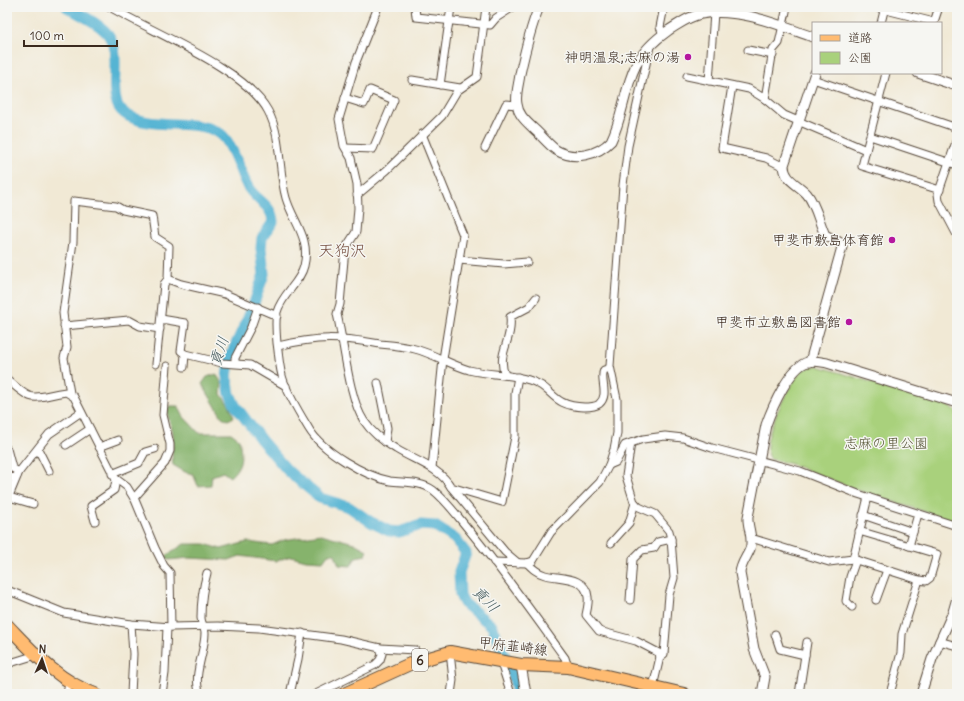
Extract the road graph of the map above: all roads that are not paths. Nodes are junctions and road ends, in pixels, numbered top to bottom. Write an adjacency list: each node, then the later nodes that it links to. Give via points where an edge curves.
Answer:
1 (110, 7): 56 (street, via 235,76 268,112 274,127 287,201 302,231 305,253 302,271 282,300)
2 (378, 7): 33 (street)
3 (416, 7): 14 (street, via 416,17)
4 (450, 7): 14 (street)
5 (486, 7): 16 (street)
6 (514, 7): 16 (street, via 490,25)
7 (539, 7): 36 (street, via 526,44 517,90)
8 (664, 7): 18 (street, via 660,27)
9 (787, 7): 17 (street)
10 (874, 7): 12 (street)
11 (939, 7): 12 (street, via 934,22)
12 (885, 8): 15 (street)
13 (714, 13): 17 (street, via 733,13); 18 (street, via 687,18); 28 (street)
14 (449, 21): 16 (street); 30 (street)
15 (881, 22)
16 (483, 24): 32 (street, via 477,77)
17 (782, 27): 19 (street); 22 (street, via 779,43 773,50)
18 (663, 34): 20 (street)
19 (812, 37)
20 (650, 46): 36 (street, via 635,67 611,140 595,153 565,154 556,149 524,118); 69 (street, via 627,154)
21 (748, 50): 22 (street)
22 (773, 55): 34 (street)
23 (886, 74): 35 (street)
24 (922, 74): 29 (street)
25 (687, 76): 28 (street)
26 (814, 76): 35 (street); 37 (street)
27 (412, 80): 30 (street)
28 (709, 81): 31 (street)
29 (957, 84)
30 (440, 85): 32 (street)
31 (732, 86): 34 (street, via 749,89); 47 (street, via 722,148 766,158)
32 (460, 88): 39 (street, via 442,116)
33 (345, 98): 42 (street, via 339,119); 42 (street, via 364,104 370,90 394,100 374,149)
34 (765, 99): 37 (street, via 784,115)
35 (879, 101): 38 (street); 40 (street)
36 (517, 105): 43 (street, via 506,104)
37 (799, 121): 44 (street); 47 (street)
38 (957, 128)
39 (422, 134): 49 (street, via 388,170); 51 (street, via 463,234)
40 (870, 136): 44 (street); 45 (street)
41 (957, 139): 45 (street)
42 (346, 148): 49 (street, via 351,158)
43 (485, 148)
44 (866, 150): 48 (street, via 862,166)
45 (949, 162): 46 (street); 48 (street)
46 (957, 165)
47 (784, 167): 64 (street, via 786,176 809,198 825,235 841,243 842,247)
48 (940, 190): 50 (street, via 939,201)
49 (358, 195): 60 (street, via 358,223 356,232 345,249 338,314)
50 (957, 235)
51 (459, 260): 52 (street, via 504,264); 63 (street)
52 (527, 262)
53 (168, 279): 55 (street, via 225,294); 57 (street, via 164,284); 58 (street, via 169,246 155,237 152,216 122,210 116,206 74,201 73,242 63,313)
54 (536, 298): 70 (street, via 530,307 510,317 512,329 500,364)
55 (258, 307): 56 (street); 65 (street)
56 (277, 316): 61 (street)
57 (161, 318): 59 (street); 62 (street, via 185,323 181,351)
58 (64, 326): 59 (street, via 129,320 140,326); 75 (street, via 67,347 64,358)
59 (160, 329): 66 (street)
60 (343, 338): 61 (street, via 319,338); 63 (street, via 415,349); 80 (street, via 354,401 359,413 375,435)
61 (278, 346): 74 (street, via 280,370)
62 (185, 354): 65 (street, via 222,363); 68 (street)
63 (443, 360): 70 (street, via 469,370); 89 (street)
64 (810, 362): 76 (street, via 827,363); 87 (street, via 794,371 771,411)
65 (234, 363): 74 (street, via 250,365)
66 (156, 364)
67 (167, 366): 95 (street, via 163,415 170,451 165,463)
68 (184, 367)
69 (610, 368): 71 (street, via 603,373 605,386 602,400 591,407 560,403 539,384); 88 (street, via 617,399 617,426)
70 (505, 375): 71 (street)
71 (518, 377): 94 (street, via 515,393 515,437 502,502)
72 (7, 380): 75 (street, via 27,397)
73 (378, 383): 80 (street, via 387,428)
74 (286, 386): 111 (street, via 310,430 326,448 374,476 419,485 434,491)
75 (70, 393): 77 (street)
76 (957, 403)
77 (82, 412): 78 (street); 85 (street, via 49,434)
78 (90, 429): 82 (street); 83 (street)
79 (118, 440): 83 (street)
80 (385, 442): 89 (street)
81 (631, 443): 87 (street, via 671,436); 88 (street, via 625,445 616,462); 98 (street, via 626,476)
82 (66, 445)
83 (99, 448): 92 (street)
84 (7, 449): 91 (street, via 12,468)
85 (38, 449): 90 (street); 91 (street)
86 (155, 449): 92 (street, via 145,452 139,463)
87 (759, 461): 96 (street, via 800,471); 106 (street, via 747,523)
88 (609, 465): 113 (street, via 600,482 551,532 533,561)
89 (432, 468): 94 (street, via 445,478)
90 (49, 471)
91 (18, 474): 93 (street); 97 (street)
92 (114, 477): 95 (street, via 127,487); 102 (street, via 114,490 92,506)
93 (7, 479)
94 (451, 487): 112 (street, via 505,552)
95 (134, 498): 125 (street, via 161,560 170,573)
96 (868, 498): 100 (street); 101 (street)
97 (8, 499): 99 (street)
98 (635, 503): 107 (street, via 655,514 669,531); 108 (street, via 629,523)
99 (33, 504)
100 (918, 514): 103 (street); 105 (street)
101 (863, 515): 104 (street); 105 (street)
102 (95, 521)
103 (957, 526)
104 (859, 531): 109 (street); 110 (street)
105 (913, 532): 109 (street)
106 (751, 538): 110 (street, via 829,562); 154 (street, via 750,548 741,564 740,573 754,649 765,677)
107 (671, 539): 119 (street, via 658,542 654,548 642,550 633,559); 136 (street, via 674,578 669,595 664,654)
108 (611, 543)
109 (909, 546): 116 (street, via 937,554 930,578 926,581)
110 (855, 559): 114 (street); 121 (street, via 846,601)
111 (494, 562): 112 (street); 140 (street, via 565,658)
112 (518, 563): 113 (street)
113 (527, 563): 136 (street, via 544,575 581,583 588,598 586,615 599,631 636,640 659,653)
114 (887, 570): 116 (street); 120 (street)
115 (207, 573): 124 (street, via 202,590 201,620)
116 (919, 580): 156 (street, via 902,634 901,653)
117 (7, 590): 122 (street, via 64,613)
118 (957, 598): 128 (street)
119 (630, 600)
120 (876, 600)
121 (852, 607)
122 (131, 624): 125 (street); 144 (street)
123 (7, 625): 134 (main road)
124 (204, 626): 125 (street); 126 (street); 146 (street, via 197,687)
125 (169, 627): 145 (street)
126 (302, 633): 131 (street); 147 (street)
127 (775, 634): 135 (street, via 780,649)
128 (939, 641): 130 (street); 157 (street)
129 (807, 642): 135 (street)
130 (957, 646)
131 (380, 648): 132 (street); 148 (street, via 382,654 375,665)
132 (415, 650)
133 (450, 652): 137 (main road, 甲府韮崎線 / 6); 149 (main road, 甲府韮崎線 / 6, via 412,663); 150 (street)
134 (36, 655): 138 (street); 141 (main road)
135 (805, 655): 155 (street)
136 (660, 657): 142 (street)
137 (500, 660): 139 (main road, 甲府韮崎線 / 6); 151 (street)
138 (7, 664)
139 (521, 665): 140 (main road, 甲府韮崎線 / 6); 152 (street)
140 (568, 667): 142 (main road, 甲府韮崎線 / 6)
141 (68, 688): 143 (main road)
142 (650, 689): 153 (main road, 甲府韮崎線 / 6)
143 (95, 694)
144 (131, 694)
145 (162, 694)
146 (200, 694)
147 (290, 694)
148 (316, 694)
149 (344, 694)
150 (452, 694)
151 (511, 694)
152 (526, 694)
153 (684, 694)
154 (762, 694)
155 (799, 694)
156 (890, 694)
157 (921, 694)

